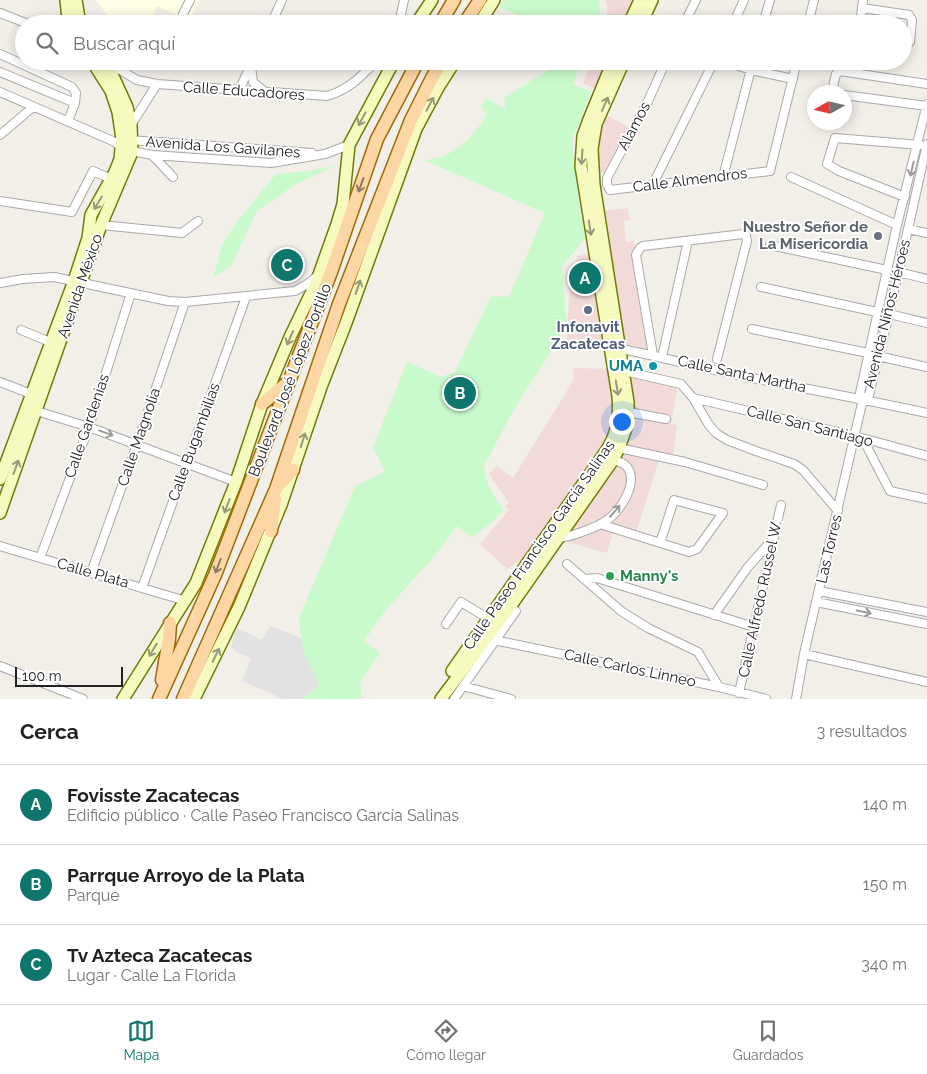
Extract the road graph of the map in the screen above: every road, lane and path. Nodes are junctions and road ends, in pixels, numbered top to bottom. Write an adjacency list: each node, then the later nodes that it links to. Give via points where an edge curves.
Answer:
1 (66, 0): 21 (street)
2 (76, 0): 22 (street)
3 (190, 0): 20 (street)
4 (282, 0): 23 (street)
5 (404, 0): 24 (street)
6 (432, 0): 18 (street)
7 (454, 0): 27 (main road)
8 (480, 0): 28 (main road)
9 (490, 0): 29 (main road)
10 (494, 0): 30 (street)
11 (640, 0): 31 (street)
12 (652, 0): 32 (street)
13 (696, 0): 33 (street)
14 (744, 0): 34 (street)
15 (770, 0): 35 (street)
16 (814, 0): 36 (street)
17 (863, 4): 37 (street)
18 (424, 11): 25 (street); 26 (street)
19 (0, 12): 38 (street)
20 (183, 14)
21 (68, 15)
22 (78, 15)
23 (275, 15)
24 (401, 15)
25 (420, 15)
26 (422, 15)
27 (445, 15)
28 (474, 15)
29 (477, 15)
30 (478, 15)
31 (633, 15)
32 (645, 15)
33 (688, 15)
34 (737, 15)
35 (766, 15)
36 (810, 15)
37 (909, 15)
38 (15, 18)
39 (0, 54): 40 (street)
40 (15, 61)
41 (35, 70): 69 (street, via 72,87 76,93)
42 (98, 70): 75 (street, Avenida México, via 116,105)
43 (110, 70): 73 (street, Avenida México, via 121,91)
44 (121, 70): 61 (street, Calle Educadores, via 138,80)
45 (249, 70): 64 (street)
46 (252, 70): 66 (street, via 253,82)
47 (367, 70): 66 (street, Calle Educadores, via 340,93 326,96)
48 (384, 70): 67 (street)
49 (389, 70): 67 (street)
50 (413, 70): 132 (main road, Boulevard José López Portillo, one-way to 132, via 377,139)
51 (437, 70): 152 (main road, Boulevard José López Portillo, via 411,120 339,304)
52 (449, 70): 148 (street, one-way to 52, via 416,129)
53 (608, 70): 114 (street, Calle Paseo Francisco García Salinas, one-way to 114, via 583,136 581,166)
54 (620, 70): 114 (street, one-way to 54, via 592,148 596,124)
55 (662, 70): 88 (street, Alamos, via 607,178)
56 (710, 70): 85 (street)
57 (751, 70): 60 (street); 82 (street)
58 (795, 70): 60 (street)
59 (0, 72): 69 (street)
60 (792, 79): 82 (street, Calle Almendros, via 770,171)
61 (157, 84): 64 (street, Calle Educadores); 73 (street)
62 (927, 84): 63 (street, via 840,71)
63 (833, 85)
64 (240, 90): 66 (street, Calle Educadores)
65 (0, 92): 71 (street, Avenida Los Gavilanes)
66 (266, 92)
67 (374, 96): 77 (street, one-way to 77)
68 (852, 96): 70 (street)
69 (75, 103): 72 (street)
70 (927, 105): 76 (street, Avenida Niños Héroes)
71 (33, 107): 72 (street, Avenida Los Gavilanes); 74 (street)
72 (68, 121): 75 (street, Avenida Los Gavilanes)
73 (131, 125): 75 (street, Avenida México)
74 (0, 136)
75 (124, 145): 79 (street, Avenida Los Gavilanes); 80 (street, Avenida Los Gavilanes); 84 (street, Avenida México)
76 (918, 145): 78 (street); 86 (street, Avenida Niños Héroes, one-way to 86); 90 (street, via 835,138 827,164)
77 (349, 146): 79 (street, Avenida Los Gavilanes); 104 (street, via 343,204)
78 (927, 146): 87 (street, Avenida Niños Héroes)
79 (325, 154): 80 (street, Avenida Los Gavilanes, via 271,163)
80 (152, 155): 81 (street)
81 (172, 177)
82 (723, 177): 85 (street, Calle Almendros)
83 (792, 177): 94 (street)
84 (115, 181): 91 (street, via 93,171 72,212); 93 (street, Avenida México); 97 (street, Avenida México, one-way to 97, via 91,214)
85 (652, 186): 88 (street, Calle Almendros)
86 (908, 186): 87 (street); 90 (street, Avenida Niños Héroes)
87 (917, 188): 89 (street); 95 (street, Avenida Niños Héroes)
88 (610, 190)
89 (927, 191)
90 (905, 197): 94 (street, Avenida Niños Héroes)
91 (0, 201)
92 (198, 221): 93 (street, via 182,233)
93 (102, 225): 97 (street, Avenida México)
94 (897, 225): 100 (street, Avenida Niños Héroes)
95 (908, 229): 96 (street); 101 (street, Avenida Niños Héroes)
96 (927, 233)
97 (93, 238): 106 (street, Avenida México)
98 (688, 241): 125 (street, via 643,246 636,255); 127 (street); 128 (street, via 743,234 747,241)
99 (770, 245): 102 (street)
100 (891, 250): 101 (street); 102 (street, Avenida Niños Héroes)
101 (903, 252): 103 (street, Avenida Niños Héroes)
102 (887, 270): 110 (street, Avenida Niños Héroes)
103 (898, 272): 105 (street); 112 (street, Avenida Niños Héroes)
104 (319, 273): 109 (street); 116 (street)
105 (927, 279)
106 (78, 282): 107 (street, via 54,277); 111 (street); 122 (street, Avenida México)
107 (0, 283)
108 (761, 287): 117 (street)
109 (296, 291): 113 (street); 116 (street)
110 (882, 292): 112 (street); 117 (street, Avenida Niños Héroes)
111 (130, 293): 115 (street); 141 (street, Calle Gardenias)
112 (893, 295): 118 (street, Avenida Niños Héroes)
113 (246, 297): 115 (street); 147 (street, Calle Bugambilias)
114 (607, 300): 123 (street, Calle Paseo Francisco García Salinas)
115 (185, 302): 143 (street, Calle Magnolia)
116 (305, 307): 136 (street, one-way to 136)
117 (877, 312): 124 (street, Avenida Niños Héroes)
118 (889, 314): 119 (street); 126 (street, Avenida Niños Héroes)
119 (927, 323)
120 (752, 329): 124 (street)
121 (21, 330): 122 (street)
122 (55, 344): 133 (street, Avenida México); 137 (street, Avenida México)
123 (616, 350): 125 (street, Calle Santa Martha); 130 (street); 159 (street, Calle Paseo Francisco García Salinas, one-way to 159, via 620,409 616,434)
124 (868, 353): 135 (street, Avenida Niños Héroes, via 860,393)
125 (653, 355): 127 (street, Calle Santa Martha)
126 (878, 356): 129 (street); 135 (street, Avenida Niños Héroes, via 868,395)
127 (662, 357): 135 (street, Calle Santa Martha, via 745,377)
128 (717, 359)
129 (927, 367)
130 (624, 371): 134 (street, via 681,384); 138 (street)
131 (0, 382): 133 (street)
132 (289, 382): 136 (main road); 189 (main road, Boulevard José López Portillo, one-way to 189, via 215,574)
133 (31, 394): 137 (street, Avenida México)
134 (693, 398): 142 (street, Calle San Santiago); 155 (street, via 716,433 794,464)
135 (863, 399): 139 (street, Calle Santa Martha); 142 (street, Las Torres)
136 (262, 404): 150 (street)
137 (32, 409): 141 (street); 149 (street, Avenida México); 156 (street, Avenida México, one-way to 137)
138 (628, 412): 140 (street); 144 (street, via 628,423)
139 (927, 413)
140 (666, 420)
141 (89, 427): 143 (street, one-way to 143); 163 (street, Calle Gardenias)
142 (855, 436): 145 (street, Calle San Santiago); 153 (street, via 866,445 890,491); 155 (street, Las Torres)
143 (137, 444): 147 (street); 165 (street, Calle Magnolia)
144 (619, 448): 146 (street); 151 (street, via 685,462)
145 (927, 456)
146 (613, 460): 157 (street, one-way to 146, via 614,513 631,485 630,474 624,464); 159 (street)
147 (187, 463): 150 (street); 167 (street, Calle Bugambilias)
148 (293, 470): 152 (main road); 158 (street)
149 (0, 479)
150 (236, 482): 169 (street, one-way to 169, via 205,563)
151 (763, 485)
152 (275, 490): 158 (main road); 190 (main road, Boulevard José López Portillo)
153 (927, 499)
154 (781, 505): 160 (street, Calle Alfredo Russel W.)
155 (838, 511): 168 (street, Las Torres)
156 (0, 513)
157 (600, 524): 159 (street, via 565,538); 161 (street)
158 (270, 531): 191 (street, one-way to 158, via 239,607)
159 (553, 537): 171 (street); 174 (street, Calle Paseo Francisco García Salinas)
160 (773, 539): 173 (street, via 748,567); 178 (street, Calle Alfredo Russel W.)
161 (660, 543): 161 (street, via 692,552 722,513 674,500)
162 (0, 546): 163 (street, Calle Plata)
163 (40, 558): 165 (street, Calle Plata)
164 (567, 564): 166 (street)
165 (91, 573): 167 (street, Calle Plata)
166 (584, 579): 173 (street, via 597,578); 184 (street, via 621,611 698,652)
167 (142, 588): 169 (street, Calle Plata)
168 (819, 590): 170 (street, Las Torres); 172 (street)
169 (186, 601): 175 (street)
170 (816, 602): 177 (street, one-way to 177); 180 (street, Las Torres)
171 (510, 607): 179 (street, via 516,611); 193 (street)
172 (927, 612)
173 (714, 616): 178 (street)
174 (488, 619): 176 (street, via 461,602); 192 (street, Calle Paseo Francisco García Salinas)
175 (170, 623): 188 (street, one-way to 188); 189 (main road)
176 (446, 624)
177 (927, 624)
178 (754, 627): 185 (street, Calle Alfredo Russel W.)
179 (494, 640): 183 (street); 184 (street, Calle Carlos Linneo)
180 (804, 654): 182 (street); 196 (street, Las Torres)
181 (0, 666): 187 (street)
182 (927, 682)
183 (463, 686): 186 (street); 194 (street)
184 (720, 687): 185 (street, Calle Carlos Linneo)
185 (739, 693): 195 (street, Calle Carlos Linneo)
186 (455, 697)
187 (83, 699)
188 (123, 699)
189 (158, 699)
190 (183, 699)
191 (194, 699)
192 (432, 699)
193 (442, 699)
194 (511, 699)
195 (766, 699)
196 (796, 699)

